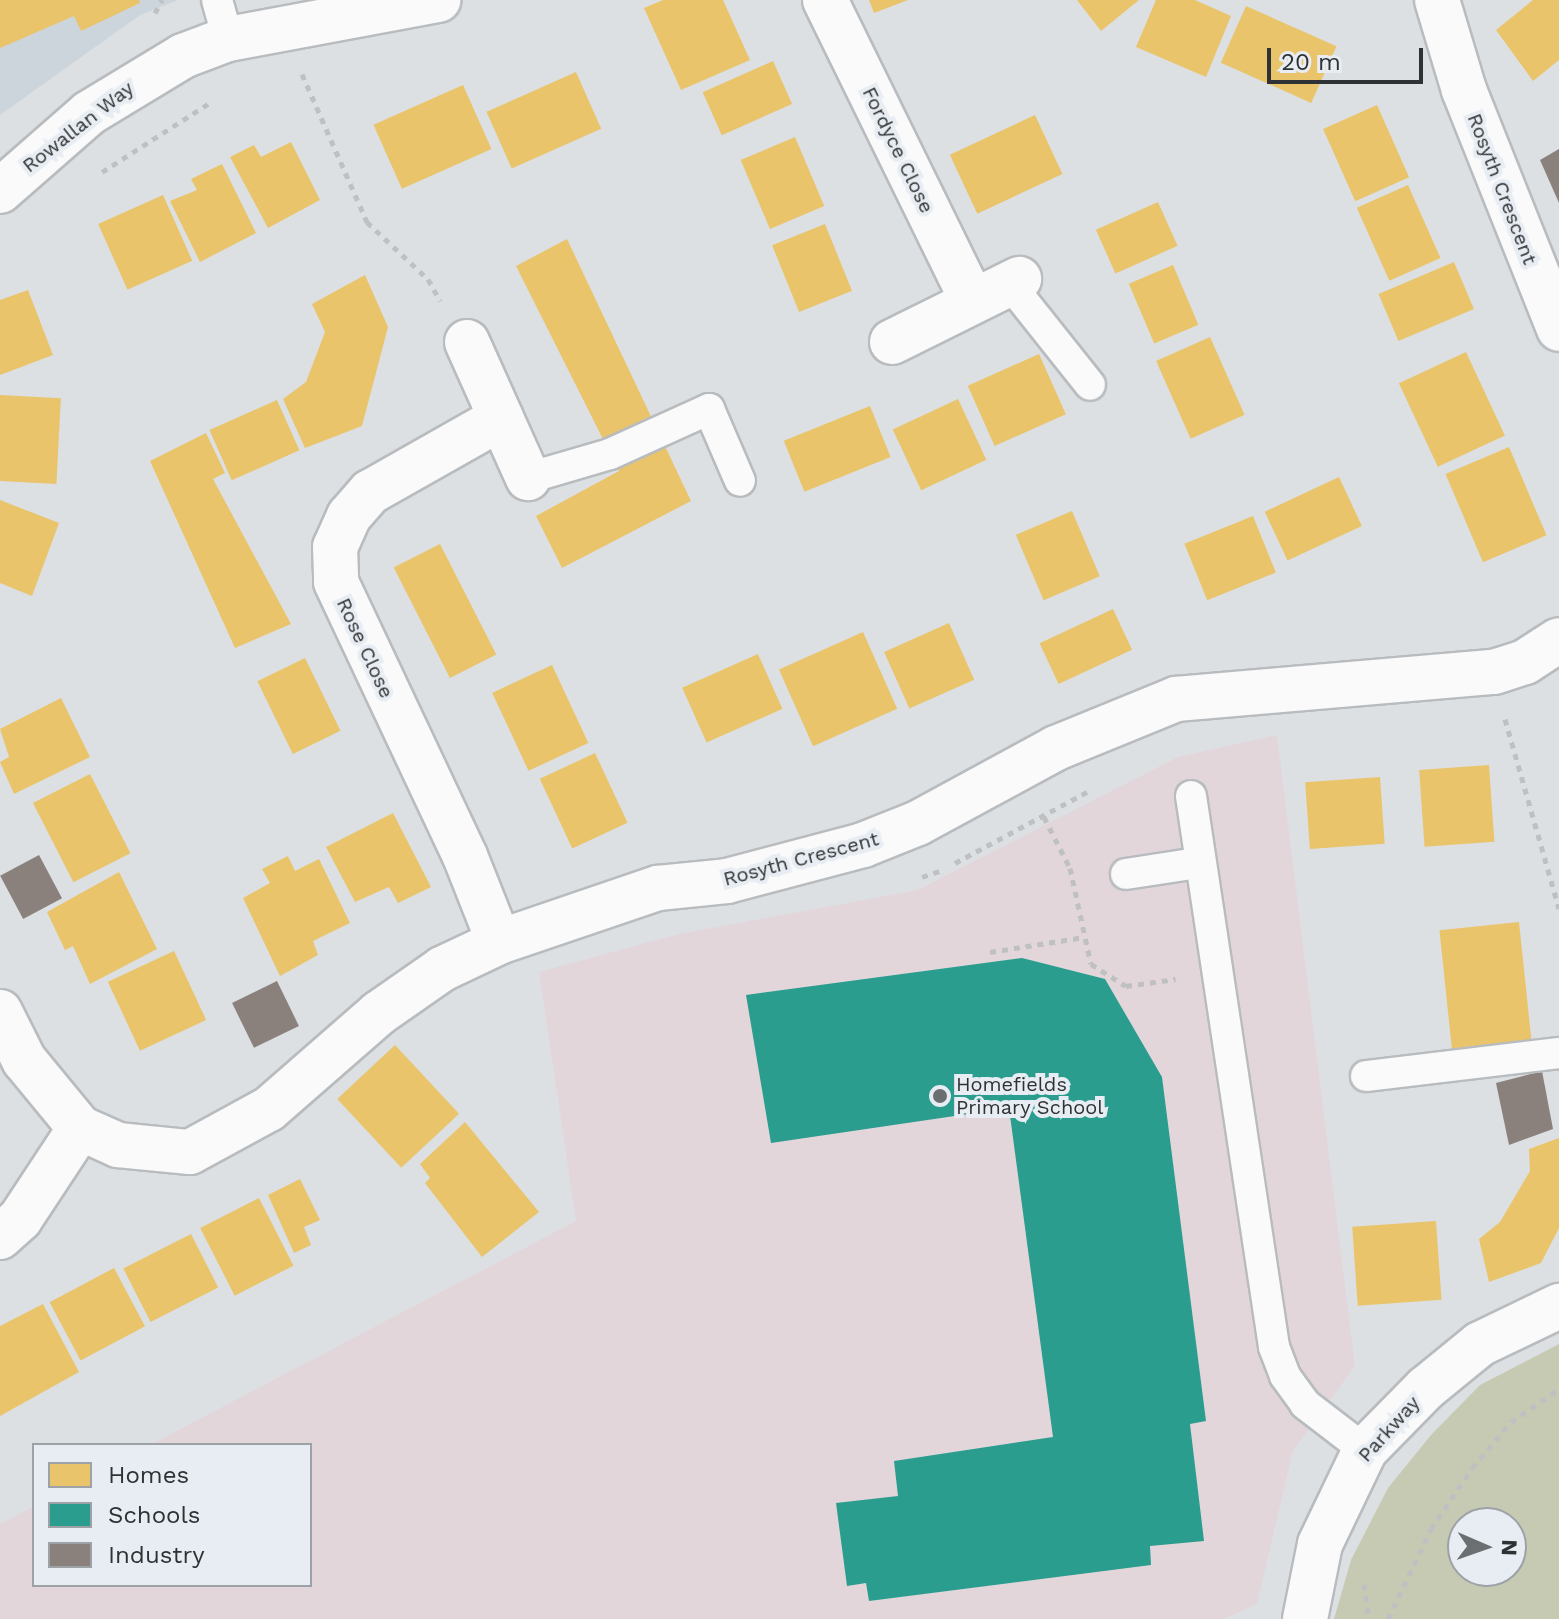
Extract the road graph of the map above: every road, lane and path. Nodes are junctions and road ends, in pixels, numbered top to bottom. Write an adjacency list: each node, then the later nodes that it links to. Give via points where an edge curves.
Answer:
1 (438, 0): 6 (street, Rowallan Way)
2 (825, 0): 11 (street, Fordyce Close)
3 (1437, 0): 13 (street, Rosyth Crescent, via 1464,90)
4 (169, 3): 5 (path)
5 (161, 6)
6 (222, 19): 10 (street, Rowallan Way, via 89,113)
7 (298, 67): 12 (path, via 367,222 428,279)
8 (216, 99): 9 (path)
9 (99, 174)
10 (0, 191)
11 (1000, 287): 15 (street); 16 (lane)
12 (439, 300)
13 (1559, 329)
14 (467, 342): 17 (street)
15 (892, 342)
16 (1090, 385)
17 (501, 418): 18 (street); 28 (street, Rose Close, via 370,492 349,516 335,547 336,582 347,614 465,856)
18 (528, 478): 19 (lane, via 610,454 709,409)
19 (740, 481)
20 (1559, 640): 21 (street, Rosyth Crescent, via 1525,662)
21 (1494, 672): 26 (path, via 1518,779); 28 (street, Rosyth Crescent, via 1176,699 1056,748 918,823 863,845 727,881 658,888)
22 (1191, 796): 24 (lane)
23 (1044, 817): 27 (path, via 1070,868)
24 (1198, 863): 25 (lane); 30 (lane)
25 (1126, 874)
26 (1559, 908)
27 (1085, 937): 29 (path); 30 (path, via 1091,964 1126,986)
28 (499, 942): 34 (street, Rosyth Crescent, via 442,969 379,1013 269,1109 190,1152 118,1145)
29 (990, 952)
30 (1216, 974): 38 (lane, via 1274,1347 1285,1376 1305,1404)
31 (0, 1012): 34 (street, Rosyth Crescent, via 24,1060)
32 (1559, 1053): 33 (lane)
33 (1366, 1076)
34 (80, 1128): 35 (street, via 20,1219)
35 (0, 1237)
36 (1559, 1306): 38 (street, Parkway, via 1480,1344 1426,1388)
37 (1559, 1389): 40 (path, via 1511,1422 1472,1468 1431,1529)
38 (1365, 1450): 39 (street, Parkway, via 1320,1544)
39 (1305, 1619)
40 (1388, 1619)

